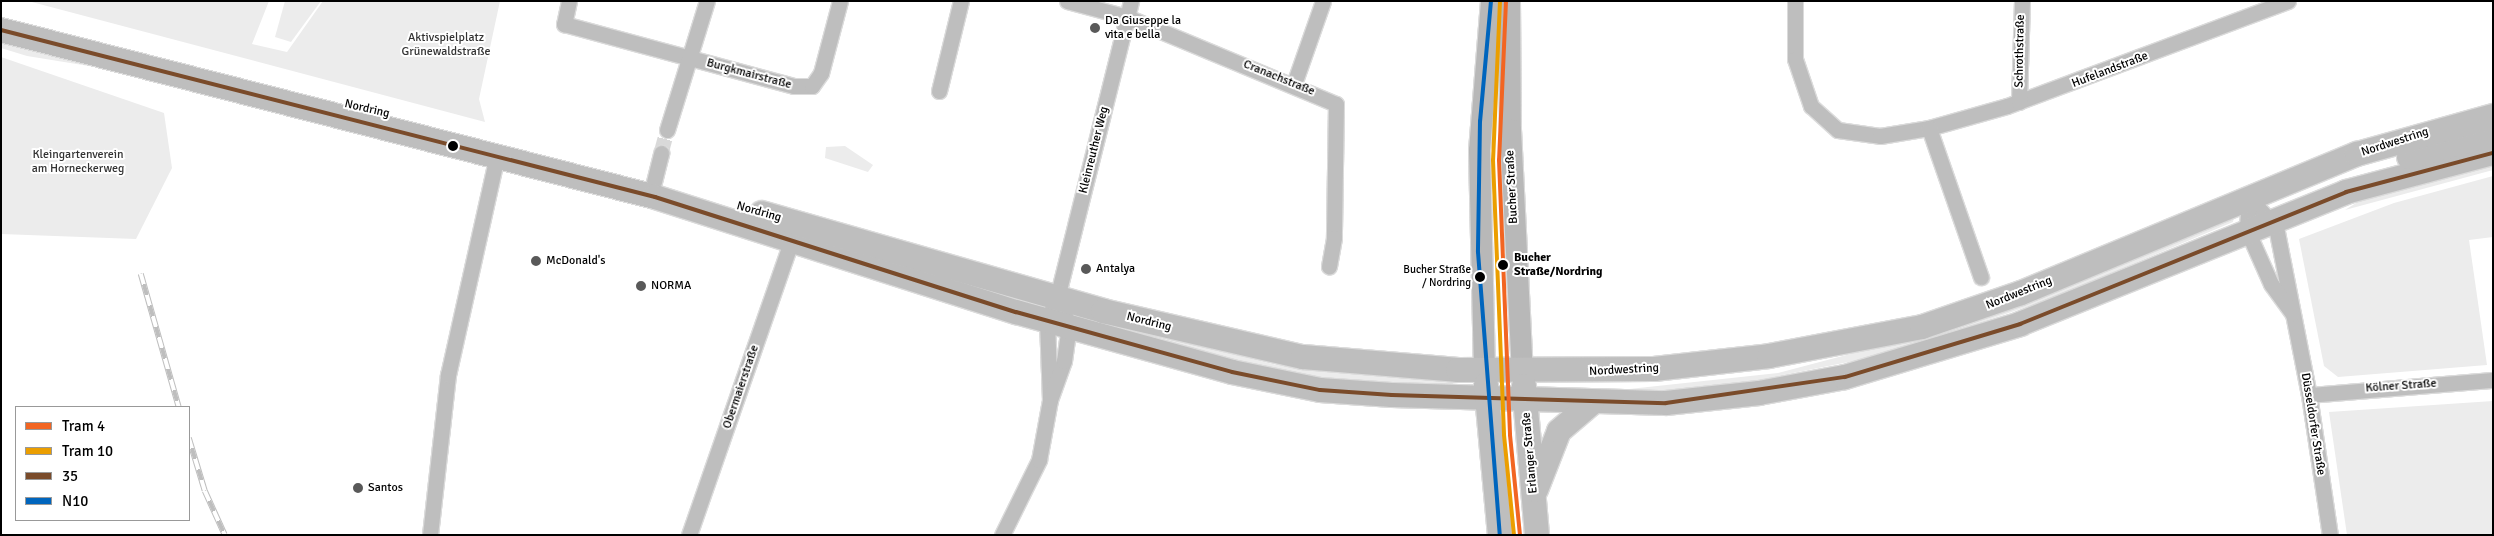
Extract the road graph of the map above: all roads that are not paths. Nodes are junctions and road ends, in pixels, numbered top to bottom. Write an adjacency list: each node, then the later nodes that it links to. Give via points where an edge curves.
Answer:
1 (569, 1): 16 (street, Burgkmairstraße, via 564,24)
2 (707, 1): 16 (street, Burgkmairstraße, via 696,46)
3 (840, 1): 16 (street, Burgkmairstraße, via 821,73 812,86 794,86)
4 (961, 1): 18 (street)
5 (1067, 1): 14 (street, Cranachstraße)
6 (1131, 1): 14 (street, Kleinreuther Weg)
7 (1324, 1): 17 (street)
8 (1491, 1): 38 (main road, via 1478,190)
9 (1509, 1): 39 (main road, Bucher Straße, via 1509,119)
10 (1795, 1): 21 (street, Hufelandstraße, via 1799,80 1811,106 1827,125 1858,136)
11 (2022, 1): 19 (street, Schrothstraße)
12 (2288, 1): 19 (street, Hufelandstraße)
13 (1, 14): 27 (main road, Nordring, via 218,73)
14 (1128, 17): 17 (street, Cranachstraße); 35 (street, Kleinreuther Weg)
15 (1, 30): 26 (main road, Nordring, via 252,98)
16 (687, 57): 22 (street, Burgkmairstraße)
17 (1294, 84): 33 (street, Cranachstraße, via 1336,104 1334,238)
18 (939, 91)
19 (2019, 102): 21 (street, Hufelandstraße)
20 (2493, 116): 29 (main road, Nordwestring, via 2385,144)
21 (1929, 128): 34 (street)
22 (667, 130)
23 (2493, 134): 28 (main road, via 2361,175)
24 (662, 152): 27 (street)
25 (2493, 153): 28 (main road)
26 (497, 156): 32 (main road, Nordring); 47 (street, via 450,366)
27 (654, 182): 35 (main road, Nordring)
28 (2346, 192): 30 (main road)
29 (2250, 198): 30 (street); 31 (street, Düsseldorfer Straße); 39 (main road, Nordwestring, via 2005,299 1895,334 1691,366)
30 (2273, 219): 31 (main road); 36 (street, Düsseldorfer Straße)
31 (2247, 230): 36 (street, Düsseldorfer Straße, via 2271,284); 45 (main road, via 2040,316 1898,364 1734,397)
32 (792, 239): 37 (main road, Nordring); 48 (street, Obermaierstraße)
33 (1329, 267)
34 (1981, 277)
35 (1057, 298): 37 (street, Kleinreuther Weg); 37 (street, Kleinreuther Weg); 38 (main road, Nordring, via 1302,357)
36 (2292, 314): 41 (street, Düsseldorfer Straße)
37 (1058, 323): 42 (main road, Nordring, via 1285,385); 43 (street, Kleinreuther Weg); 43 (street, Kleinreuther Weg)
38 (1484, 370): 39 (main road, Nordring); 42 (main road)
39 (1522, 372): 44 (main road, Erlanger Straße)
40 (2493, 380): 41 (street, Kölner Straße)
41 (2309, 394): 52 (street, Düsseldorfer Straße)
42 (1487, 399): 44 (main road, Nordring); 50 (main road)
43 (1050, 400): 49 (street, Kleinreuther Weg, via 1039,460)
44 (1525, 401): 45 (main road); 46 (main road, Erlanger Straße)
45 (1592, 403): 46 (main road, via 1559,431)
46 (1533, 496): 51 (main road, Erlanger Straße)
47 (430, 535)
48 (689, 535)
49 (1002, 535)
50 (1500, 535)
51 (1537, 535)
52 (2330, 535)

